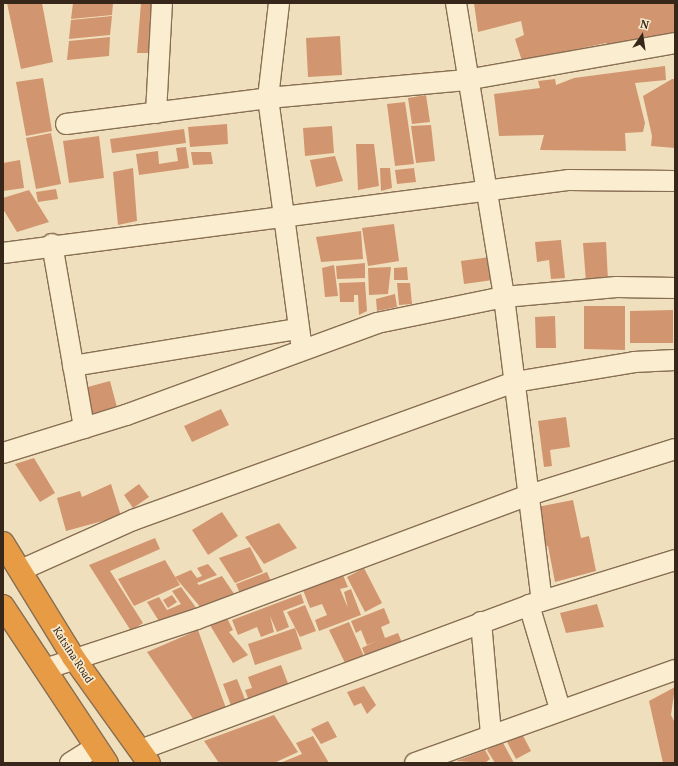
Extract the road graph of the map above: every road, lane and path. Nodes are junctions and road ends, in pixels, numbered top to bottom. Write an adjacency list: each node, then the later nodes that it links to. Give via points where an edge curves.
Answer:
1 (162, 3): 7 (street)
2 (279, 3): 6 (street)
3 (456, 3): 5 (street)
4 (675, 43): 5 (street)
5 (466, 80): 6 (street); 10 (street)
6 (268, 98): 7 (street); 11 (street)
7 (156, 113): 8 (street)
8 (66, 124)
9 (675, 181): 10 (street, via 569,180)
10 (487, 192): 11 (street); 15 (street)
11 (282, 219): 12 (street); 16 (street)
12 (52, 244): 13 (street); 19 (street)
13 (3, 253)
14 (675, 288): 15 (street, via 618,287)
15 (504, 297): 17 (street, via 377,323); 20 (street)
16 (297, 329): 17 (street); 19 (street)
17 (302, 348): 21 (street)
18 (675, 360): 20 (street, via 634,362)
19 (73, 366): 21 (street)
20 (515, 382): 24 (street); 27 (street, via 134,520)
21 (84, 428): 23 (street)
22 (675, 449): 24 (street)
23 (3, 453)
24 (526, 496): 28 (street); 31 (street, via 197,619)
25 (3, 543): 27 (highway, Katsina Road)
26 (675, 560): 28 (street)
27 (21, 570): 31 (highway, Katsina Road)
28 (535, 603): 30 (street); 34 (street)
29 (3, 606): 32 (highway)
30 (481, 622): 35 (street); 37 (street)
31 (73, 657): 32 (street); 37 (highway, Katsina Road)
32 (45, 669): 36 (highway)
33 (675, 670): 34 (street)
34 (560, 710): 35 (street)
35 (490, 735): 39 (street)
36 (102, 755): 38 (street)
37 (144, 756)
38 (70, 763)
39 (415, 763)

